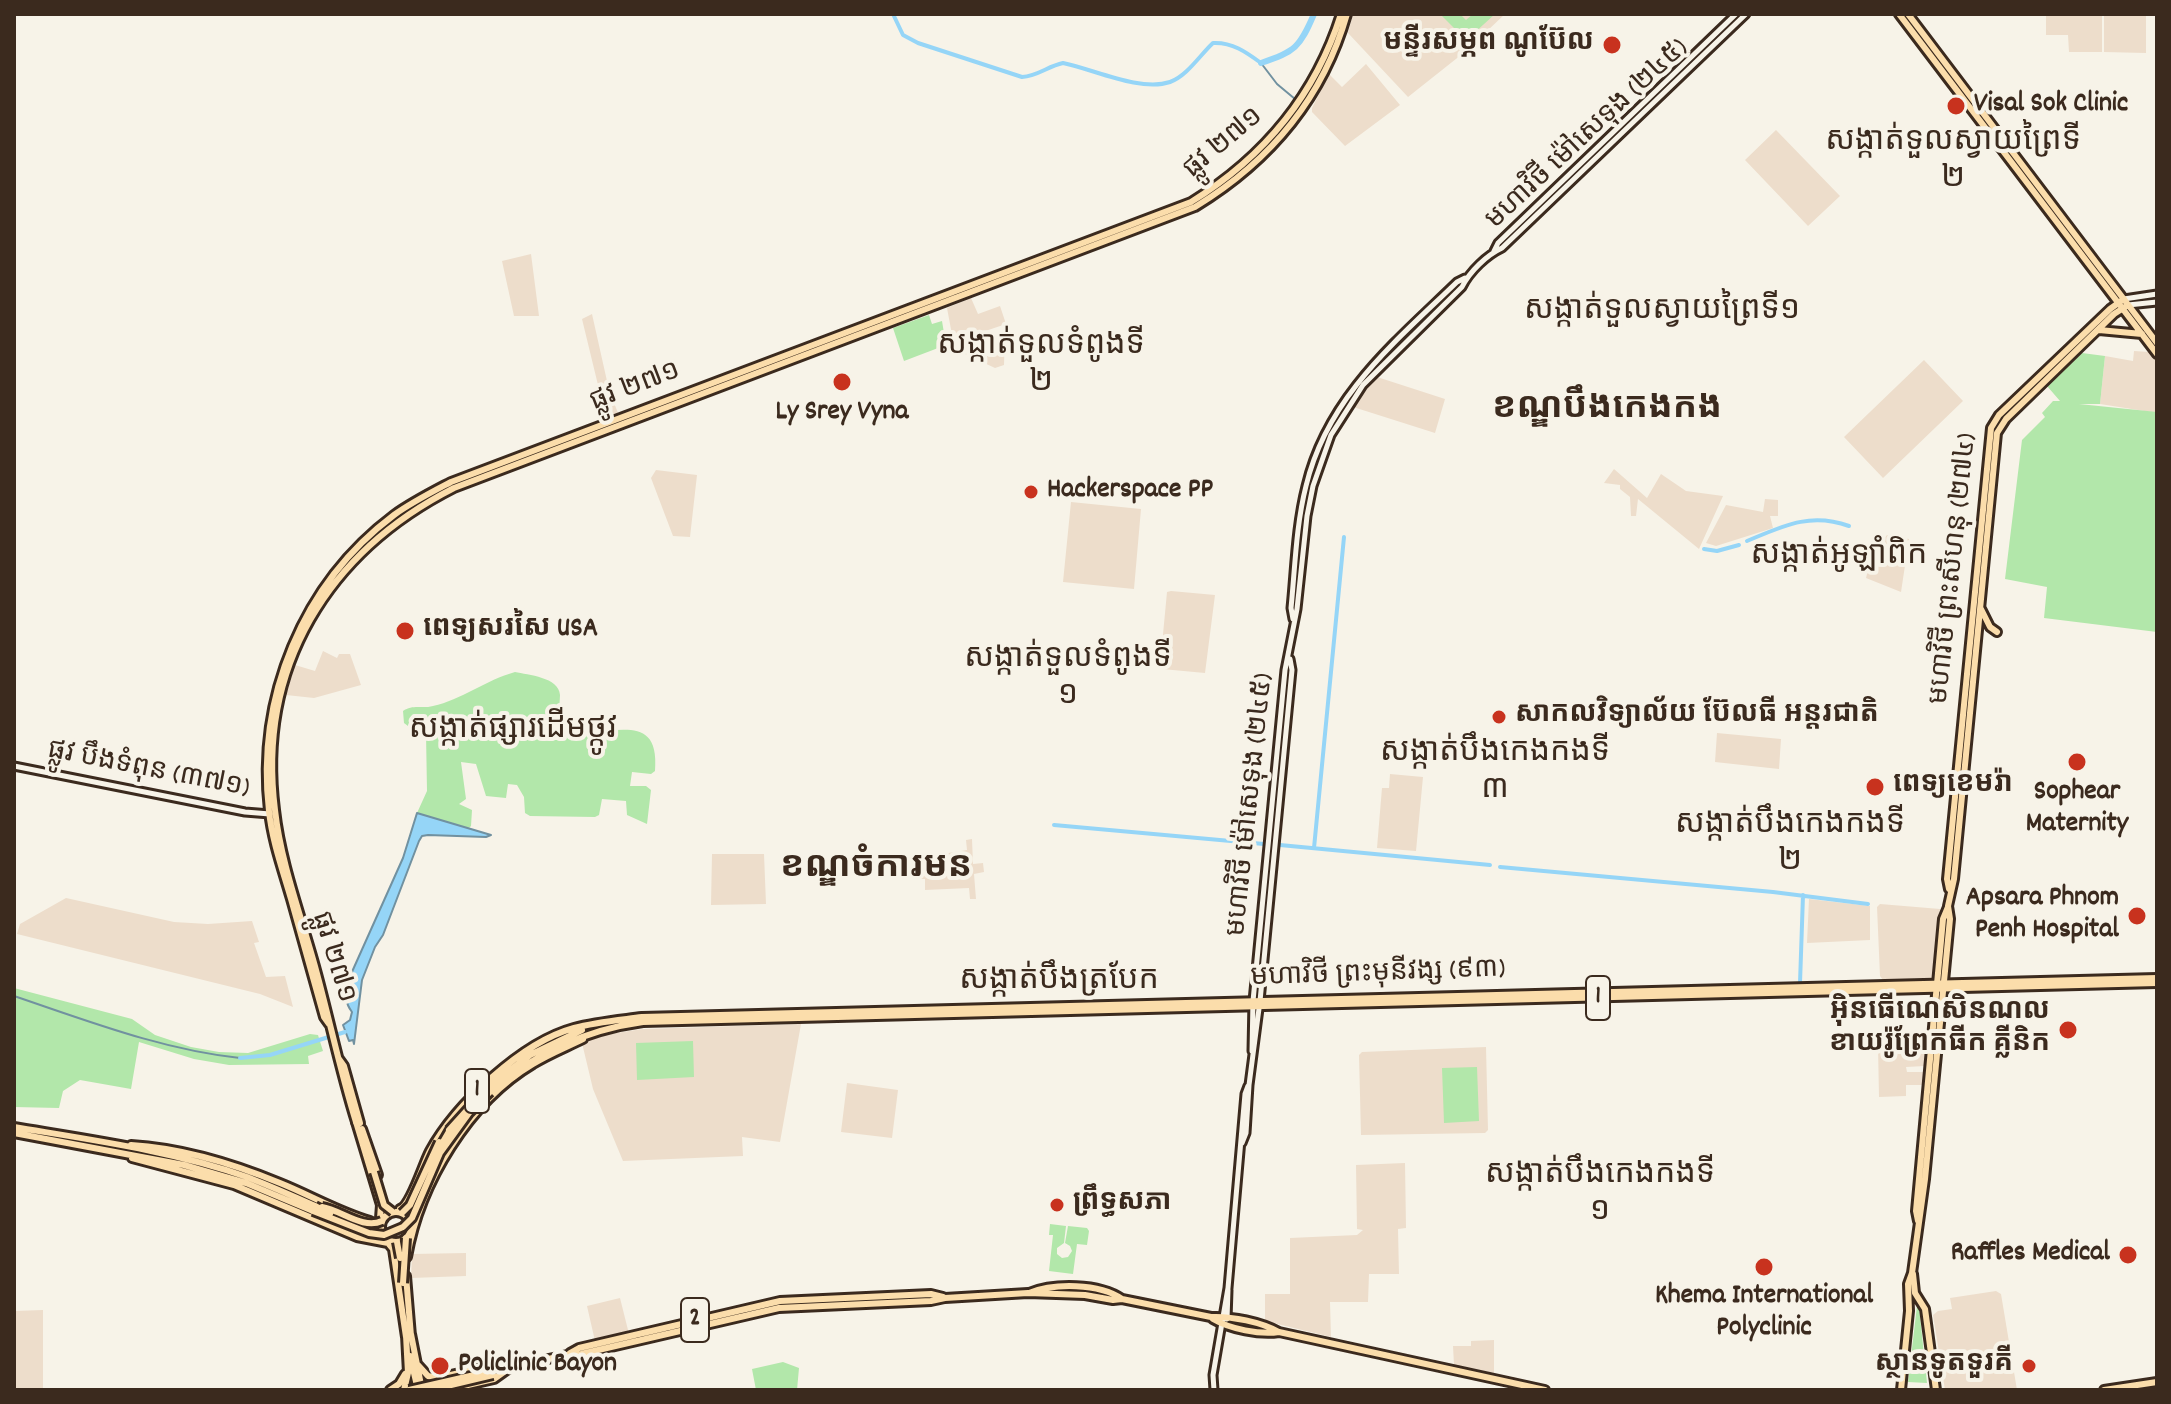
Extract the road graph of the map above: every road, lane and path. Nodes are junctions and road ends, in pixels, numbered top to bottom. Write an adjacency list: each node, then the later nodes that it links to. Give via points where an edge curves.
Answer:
1 (1341, 14): 18 (main road, ផ្លូវ ២៧១, via 1324,59 1290,116 1243,165 1191,202 481,470 394,515 341,566 300,627 272,708)
2 (1347, 14): 18 (main road, ផ្លូវ ២៧១, via 1329,63 1296,118 1247,170 1195,207 483,476 397,520 329,590 295,649 276,723)
3 (1736, 14): 7 (main road, មហាវិថី ម៉ៅសេទុង (២៤៥))
4 (1746, 14): 7 (main road, មហាវិថី ម៉ៅសេទុង (២៤៥))
5 (1899, 14): 10 (main road)
6 (1908, 14): 10 (main road)
7 (1493, 252): 22 (main road, មហាវិថី ម៉ៅសេទុង (២៤៥), via 1457,282 1352,400 1309,485 1292,598 1292,670)
8 (2157, 294): 10 (main road)
9 (2157, 302): 10 (main road)
10 (2123, 304): 11 (main road, មហាវិថី ព្រះសីហនុ (២៧៤)); 12 (main road); 13 (main road); 19 (main road, មហាវិថី ព្រះសីហនុ (២៧៤), via 1991,428 1947,879)
11 (2099, 330): 12 (main road); 15 (main road, មហាវិថី ព្រះសីហនុ (២៧៤), via 1999,428)
12 (2142, 334): 14 (main road)
13 (2157, 343)
14 (2157, 354)
15 (1980, 608): 16 (main road); 19 (main road, មហាវិថី ព្រះសីហនុ (២៧៤))
16 (1997, 632)
17 (14, 766): 18 (main road, ផ្លូវ បឹងទំពុន (៣៧១))
18 (272, 813): 24 (main road, ផ្លូវ ២៧១, via 324,1017)
19 (1950, 892): 21 (main road, មហាវិថី ព្រះសីហនុ (២៧៤), via 1943,919)
20 (2157, 980): 21 (main road, មហាវិថី ព្រះមុនីវង្ស (៩៣) / 1)
21 (1940, 986): 22 (main road, មហាវិថី ព្រះមុនីវង្ស (៩៣) / 1); 39 (main road, មហាវិថី ព្រះសីហនុ (២៧៤), via 1922,1212)
22 (1256, 1004): 23 (main road, មហាវិថី ព្រះមុនីវង្ស (៩៣) / 1); 41 (main road, មហាវិថី ម៉ៅសេទុង (២៤៥))
23 (601, 1026): 26 (main road, 1, via 521,1072); 26 (main road, bridge, via 533,1059 488,1090); 26 (main road, 1, via 573,1028 513,1060 483,1085)
24 (358, 1122): 28 (main road); 36 (main road, via 381,1205)
25 (14, 1127): 30 (main road)
26 (454, 1128): 29 (main road, 1); 31 (main road, 1); 34 (main road, bridge, via 412,1218 399,1230 369,1233); 35 (main road, bridge, via 439,1142 410,1205); 37 (main road, bridge)
27 (14, 1133): 30 (main road)
28 (363, 1134): 35 (main road, via 386,1204); 35 (main road, bridge, via 384,1205)
29 (437, 1140): 31 (main road); 35 (main road, 1, via 408,1204)
30 (111, 1146): 32 (main road); 32 (main road)
31 (450, 1149): 37 (main road, 1)
32 (162, 1157): 33 (main road); 33 (main road, via 219,1162); 34 (main road)
33 (257, 1181): 34 (main road)
34 (316, 1208): 36 (main road, bridge, via 332,1208 370,1224); 38 (main road, bridge, via 358,1234)
35 (397, 1211): 36 (main road, bridge); 37 (main road, bridge, via 409,1219)
36 (380, 1221): 38 (main road, bridge)
37 (411, 1232): 38 (main road, bridge); 40 (main road, bridge); 42 (main road, 1)
38 (391, 1242): 40 (main road, bridge); 42 (main road, 1)
39 (1912, 1273): 56 (main road, មហាវិថី ព្រះសីហនុ (២៧៤)); 57 (main road, មហាវិថី ព្រះសីហនុ (២៧៤), via 1925,1309)
40 (402, 1283): 42 (main road)
41 (1224, 1321): 45 (main road, 2, via 1077,1287 945,1298 931,1294 780,1301); 54 (main road, មហាវិថី ម៉ៅសេទុង (២៤៥)); 55 (main road, 2)
42 (408, 1338): 43 (main road, 1); 44 (main road, 1); 52 (main road)
43 (407, 1358): 50 (main road, via 404,1376); 51 (main road, 1)
44 (416, 1360): 47 (main road, via 428,1376); 52 (main road, 1)
45 (508, 1369): 46 (main road, 2); 47 (main road, via 491,1366); 49 (main road, via 494,1379)
46 (493, 1373): 49 (main road, 2, bridge); 51 (main road, 2, bridge)
47 (443, 1378): 49 (main road, via 434,1382)
48 (2157, 1382): 58 (main road)
49 (441, 1389): 53 (main road, 2, bridge)
50 (390, 1390)
51 (406, 1390)
52 (420, 1390)
53 (430, 1390)
54 (1214, 1390)
55 (1545, 1390)
56 (1901, 1390)
57 (1936, 1390)
58 (2104, 1390)

